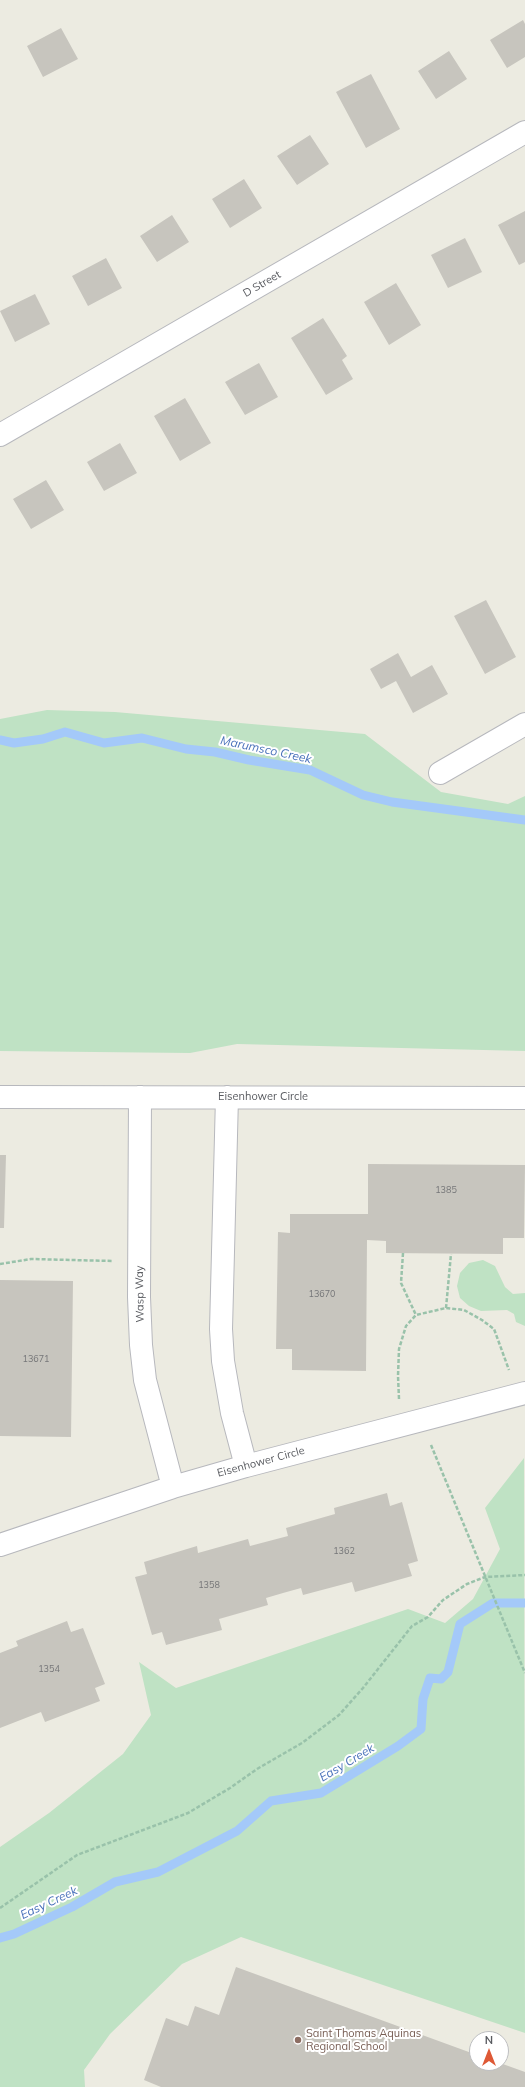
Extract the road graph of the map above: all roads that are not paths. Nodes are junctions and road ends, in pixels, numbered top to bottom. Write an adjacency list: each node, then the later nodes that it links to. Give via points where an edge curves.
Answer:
1 (525, 132): 2 (street, D Street)
2 (0, 435)
3 (525, 724): 4 (street)
4 (440, 773)
5 (0, 1097): 6 (street, Eisenhower Circle)
6 (140, 1097): 7 (street, Eisenhower Circle); 11 (street, Wasp Way, via 139,1297 145,1380)
7 (227, 1097): 8 (street, Eisenhower Circle); 10 (street, via 221,1328 223,1361 232,1413)
8 (525, 1098)
9 (521, 1394): 10 (street, Eisenhower Circle)
10 (246, 1466): 11 (street, Eisenhower Circle)
11 (173, 1487): 12 (street, Eisenhower Circle)
12 (0, 1545)

